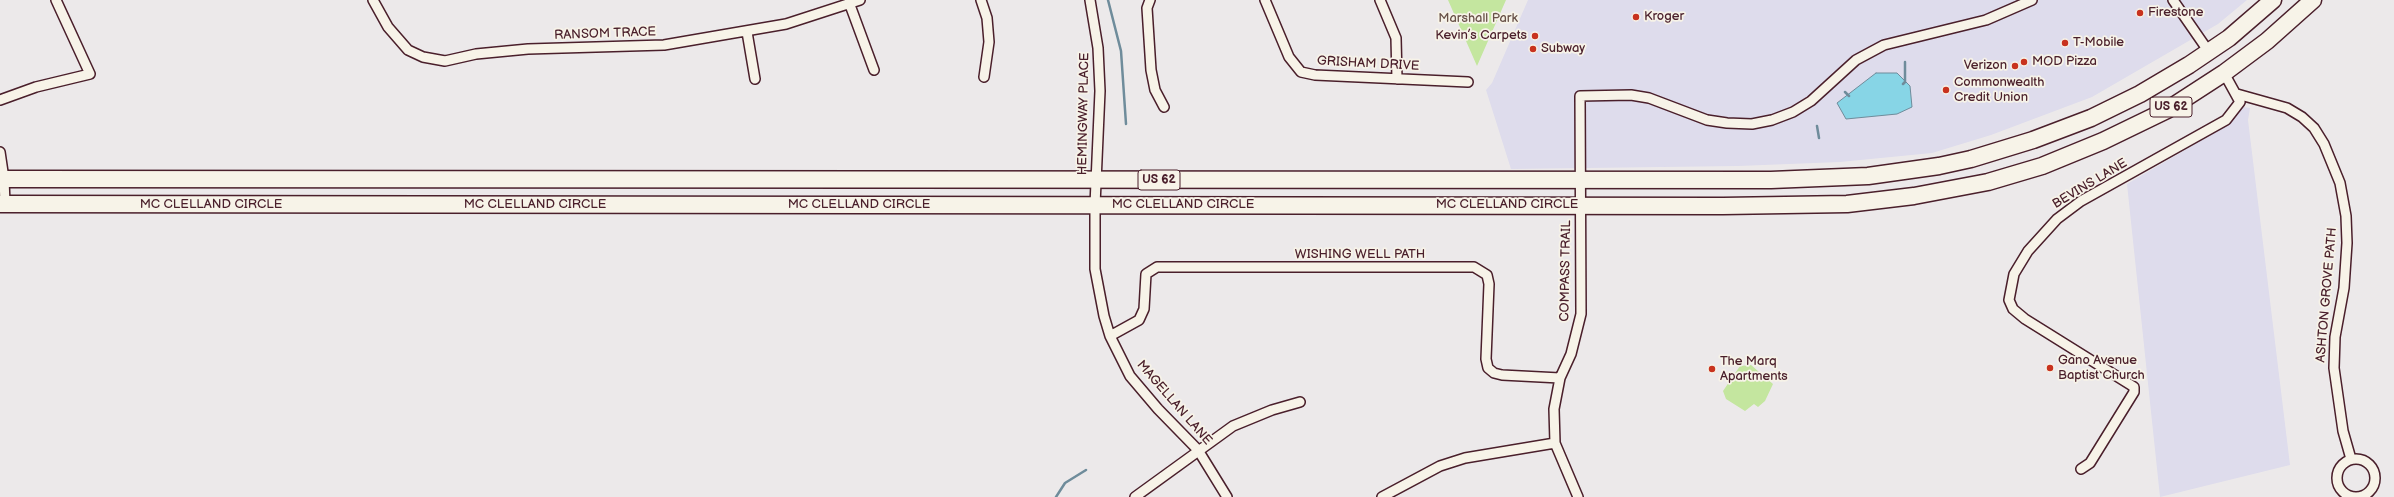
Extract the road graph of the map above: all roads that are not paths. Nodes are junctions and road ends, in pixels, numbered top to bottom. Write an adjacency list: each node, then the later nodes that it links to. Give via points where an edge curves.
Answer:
1 (56, 0): 23 (street, via 90,74 36,87)
2 (373, 0): 14 (street, RANSOM TRACE, via 388,27 408,50 423,57 445,61 476,54 528,49 664,45)
3 (860, 0): 13 (street, RANSOM TRACE)
4 (981, 0): 18 (street, via 989,42)
5 (1090, 0): 27 (street, HEMINGWAY PLACE, via 1098,48 1100,91)
6 (1150, 0): 24 (street, via 1147,8 1151,70 1155,90)
7 (1265, 0): 20 (street, GRISHAM DRIVE, via 1289,57 1301,72)
8 (1380, 0): 20 (street, via 1396,38)
9 (2032, 0): 28 (street, COMPASS TRAIL, via 1986,20 1884,45 1856,60 1811,101 1794,112 1772,120 1752,124 1727,123 1707,120 1649,98 1631,95 1580,96)
10 (2173, 0): 15 (street)
11 (2273, 0): 15 (highway, MC CLELLAND CIRCLE / US 62)
12 (2313, 0): 17 (highway, MC CLELLAND CIRCLE / US 62, via 2267,41)
13 (850, 5): 14 (street, RANSOM TRACE, via 786,24); 16 (street)
14 (747, 32): 19 (street)
15 (2209, 52): 17 (highway); 28 (highway, MC CLELLAND CIRCLE / US 62, via 2166,80 2091,118 2014,146 1939,166 1868,176 1808,180)
16 (874, 70)
17 (2224, 73): 22 (street); 31 (highway, MC CLELLAND CIRCLE / US 62, via 2167,110 2103,141 2031,169 1959,188 1847,204)
18 (984, 77)
19 (755, 79)
20 (1397, 79): 21 (street, GRISHAM DRIVE)
21 (1468, 82)
22 (2237, 94): 37 (street, ASHTON GROVE PATH, via 2287,108 2302,117 2314,128 2324,144 2340,183 2346,216 2347,244 2344,288 2335,336 2334,368 2343,430); 38 (street, BEVINS LANE, via 2240,102 2226,120 2081,201 2057,219 2028,251 2014,274 2009,300 2013,309 2134,387 2134,392 2090,463)
23 (0, 100)
24 (1164, 107)
25 (0, 152): 26 (street)
26 (2, 178): 27 (highway, MC CLELLAND CIRCLE / US 62); 29 (street)
27 (1097, 179): 28 (highway, MC CLELLAND CIRCLE / US 62); 30 (street, HEMINGWAY PLACE)
28 (1580, 180): 31 (street, COMPASS TRAIL)
29 (2, 204): 30 (highway, MC CLELLAND CIRCLE / US 62)
30 (1095, 205): 31 (highway, MC CLELLAND CIRCLE / US 62); 32 (street, MAGELLAN LANE, via 1095,269 1098,295)
31 (1580, 206): 33 (street, COMPASS TRAIL, via 1581,314 1573,348)
32 (1110, 336): 33 (street, WISHING WELL PATH, via 1135,324 1141,316 1144,309 1146,274 1157,267 1474,267 1487,275 1489,284 1486,359 1488,368 1502,375); 36 (street, MAGELLAN LANE, via 1130,376)
33 (1560, 378): 35 (street, COMPASS TRAIL, via 1554,409)
34 (1300, 402): 36 (street, via 1233,426)
35 (1555, 443): 41 (street, via 1465,458 1440,466); 42 (street, COMPASS TRAIL)
36 (1198, 450): 39 (street); 40 (street, MAGELLAN LANE)
37 (2351, 459): 37 (street, via 2338,471 2337,482 2344,493 2362,496 2372,488 2374,472 2362,460)
38 (2081, 469)
39 (1135, 497)
40 (1227, 497)
41 (1382, 497)
42 (1578, 497)

